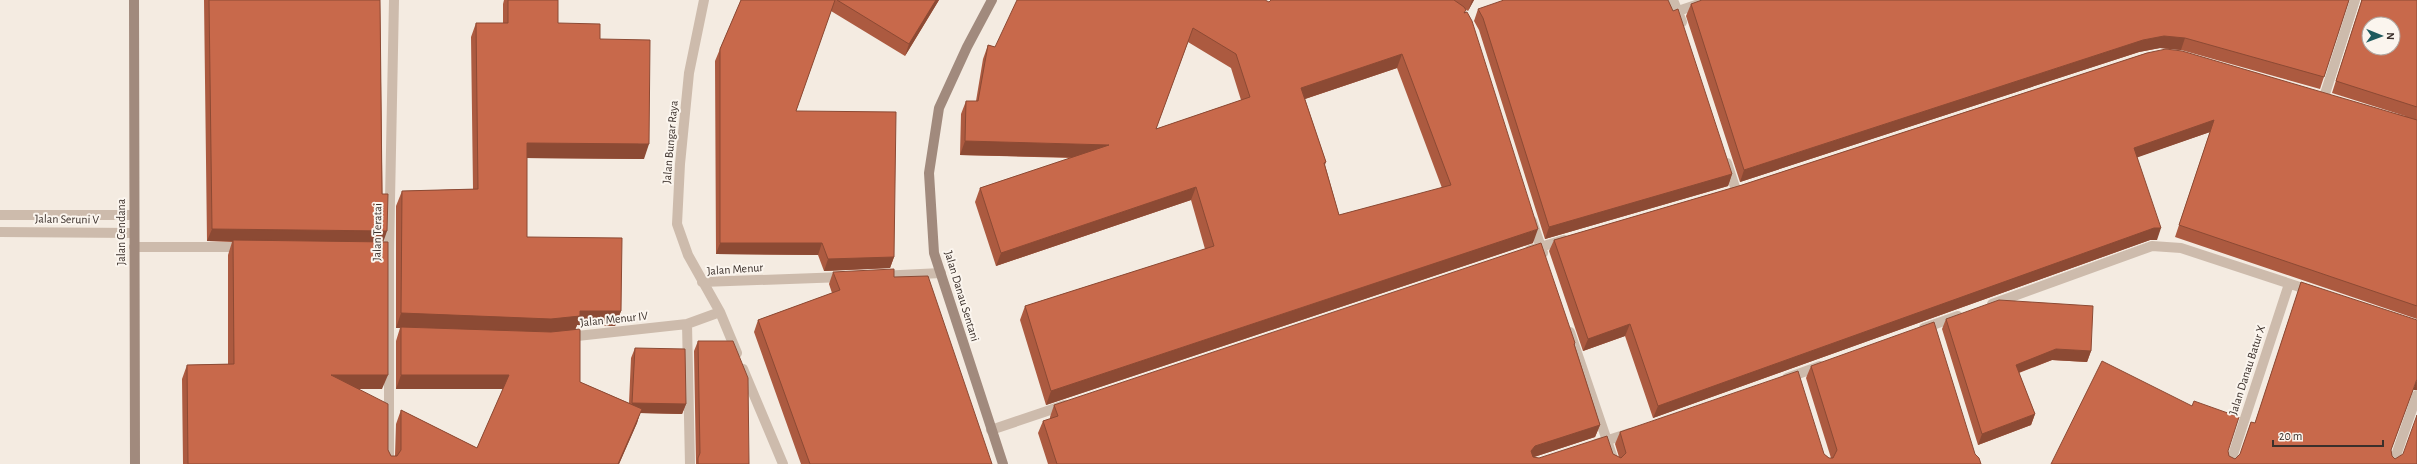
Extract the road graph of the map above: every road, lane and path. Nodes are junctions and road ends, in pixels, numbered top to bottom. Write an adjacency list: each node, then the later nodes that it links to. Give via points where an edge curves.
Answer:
1 (134, 0): 15 (street, Jalan Cendana)
2 (394, 0): 46 (street, Jalan Teratai, via 385,250 394,335)
3 (704, 0): 27 (street, Jalan Bungar Raya, via 689,73 677,224 688,255)
4 (992, 0): 24 (street, Jalan Danau Sentani, via 966,47 939,108 929,173 934,253)
5 (1673, 0): 8 (street)
6 (1711, 0): 8 (street)
7 (2355, 0): 10 (street)
8 (1678, 11): 9 (street)
9 (1685, 33)
10 (2324, 97)
11 (1724, 153): 12 (street)
12 (1736, 190)
13 (1529, 210): 20 (street)
14 (0, 215): 15 (street, Jalan Seruni V)
15 (134, 216): 17 (street, Jalan Cendana)
16 (0, 232): 17 (street, Jalan Seruni V)
17 (134, 233): 19 (street, Jalan Cendana)
18 (1571, 238): 20 (street)
19 (134, 247): 21 (street); 45 (street, Jalan Cendana)
20 (1541, 247): 22 (street); 23 (street)
21 (257, 248)
22 (1518, 254)
23 (1546, 262)
24 (941, 273): 25 (street); 41 (street, Jalan Danau Sentani)
25 (868, 276)
26 (852, 277): 27 (street, Jalan Menur)
27 (702, 282): 31 (street, Jalan Menur)
28 (2289, 284): 29 (street); 30 (street, via 2182,248 2152,246); 51 (street, Jalan Danau Batur X)
29 (2319, 294)
30 (1985, 306)
31 (720, 312): 34 (street, Jalan Menur IV); 48 (street, Jalan Menur)
32 (1970, 312): 35 (street, via 1935,329)
33 (1566, 321): 43 (street)
34 (687, 324): 36 (street, Jalan Menur IV); 47 (street)
35 (1912, 333)
36 (554, 339)
37 (1833, 361): 38 (street, via 1799,378)
38 (1776, 382)
39 (2417, 395): 52 (street)
40 (1074, 402): 41 (street)
41 (991, 430): 49 (street, Jalan Danau Sentani)
42 (1637, 430): 43 (street)
43 (1608, 440): 44 (street); 50 (street)
44 (1585, 448)
45 (135, 464)
46 (389, 464)
47 (690, 464)
48 (783, 464)
49 (1002, 464)
50 (1615, 464)
51 (2230, 464)
52 (2393, 464)

